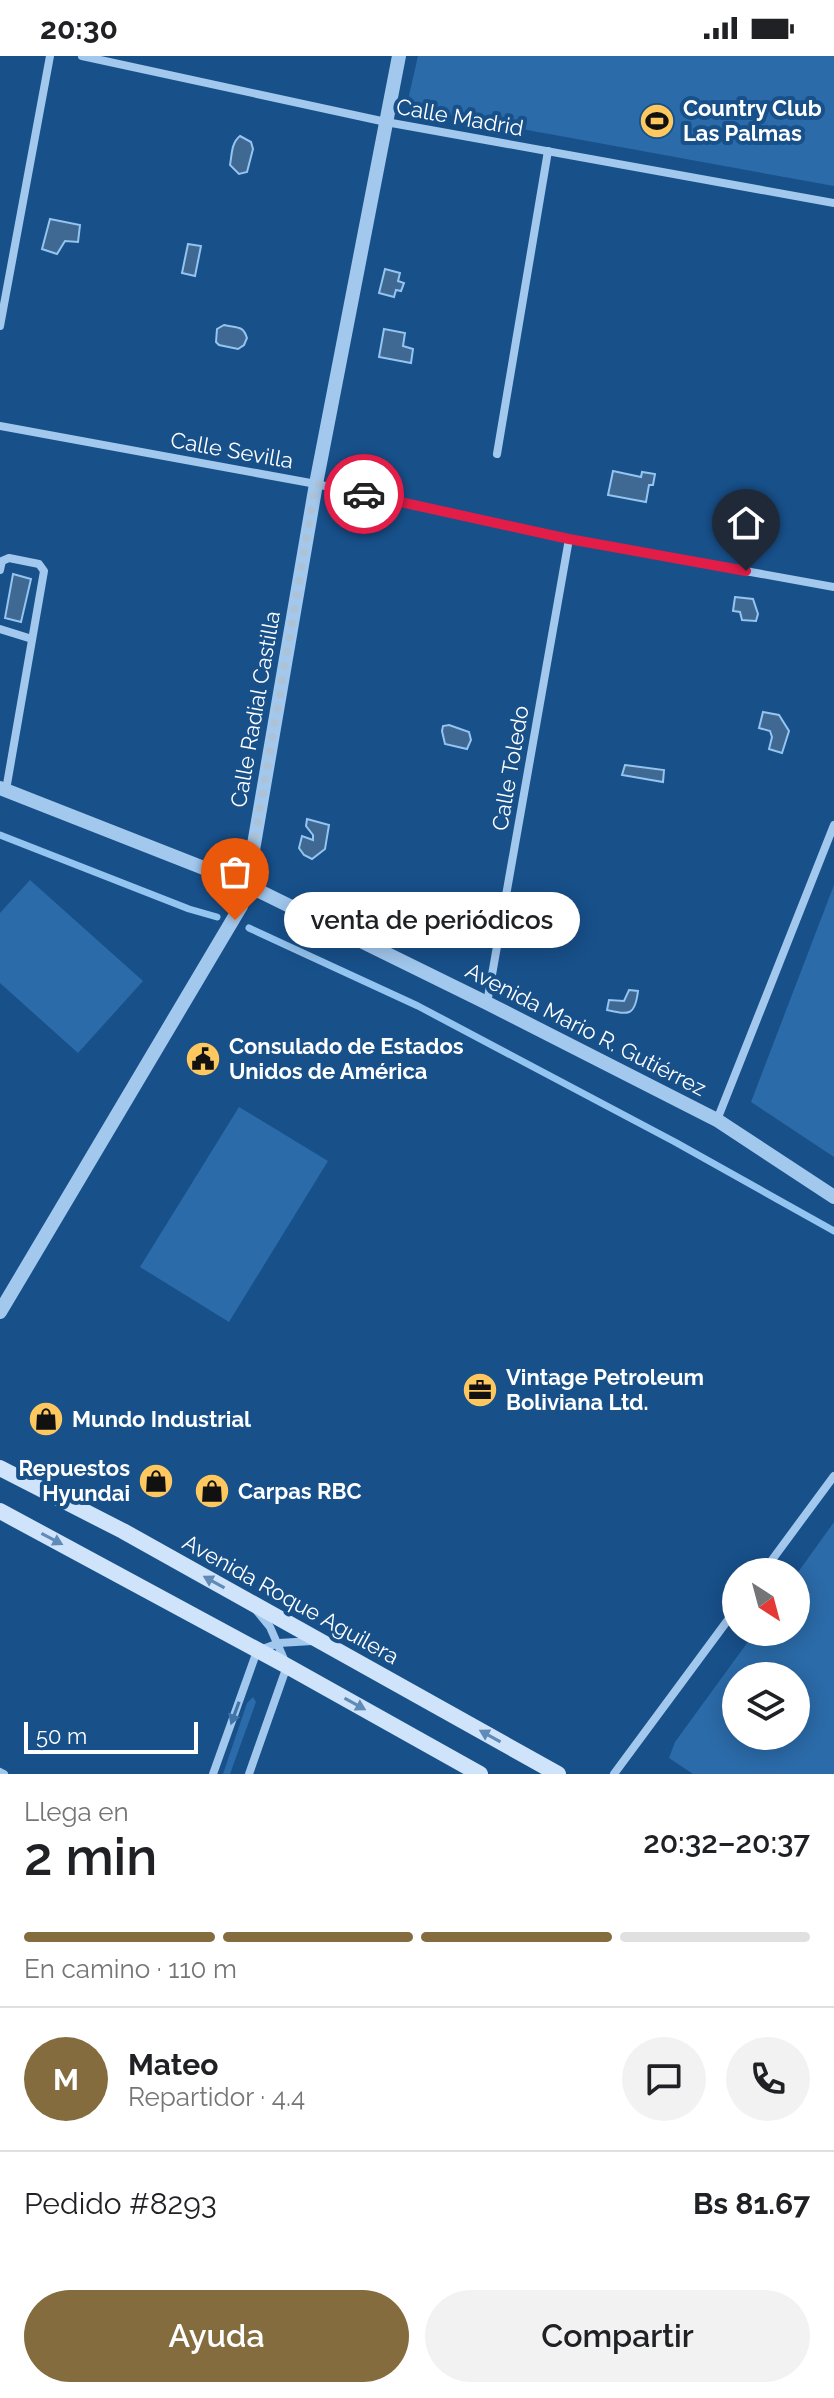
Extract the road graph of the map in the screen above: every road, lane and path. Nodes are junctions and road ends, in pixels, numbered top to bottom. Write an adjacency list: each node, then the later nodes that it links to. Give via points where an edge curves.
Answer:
1 (50, 56): 7 (street)
2 (82, 56): 4 (street, Calle Madrid)
3 (399, 56): 4 (street, Calle Radial Castilla)
4 (386, 122): 5 (street, Calle Madrid); 10 (street, Calle Radial Castilla)
5 (548, 151): 6 (street, Calle Madrid); 9 (street)
6 (834, 203)
7 (0, 326)
8 (0, 426): 10 (street, Calle Sevilla)
9 (497, 454)
10 (316, 484): 11 (street, Calle Sevilla); 18 (street, Calle Radial Castilla)
11 (569, 539): 13 (street, Calle Sevilla); 19 (street, Calle Toledo)
12 (0, 570): 15 (street, via 9,558 39,564 44,571)
13 (834, 587)
14 (0, 629): 15 (street)
15 (32, 639): 16 (street)
16 (3, 789): 18 (street, Avenida Mario R. Gutiérrez)
17 (834, 825): 20 (street)
18 (247, 885): 19 (street, Avenida Mario R. Gutiérrez); 22 (street, Calle Radial Castilla, via 227,933)
19 (487, 1003): 20 (street, Avenida Mario R. Gutiérrez)
20 (717, 1120): 21 (street, Avenida Mario R. Gutiérrez)
21 (834, 1197)
22 (0, 1312)
23 (0, 1468): 27 (main road, Avenida Roque Aguilera, one-way to 23)
24 (834, 1476): 26 (street)
25 (0, 1511): 31 (main road, one-way to 31)
26 (773, 1558)
27 (248, 1601): 29 (street); 30 (main road, Avenida Roque Aguilera)
28 (722, 1628): 37 (street)
29 (279, 1643): 30 (street, via 311,1641); 31 (street); 32 (street)
30 (330, 1647): 36 (main road, Avenida Roque Aguilera, one-way to 30)
31 (257, 1651): 32 (main road); 33 (street, one-way to 33)
32 (287, 1666): 34 (street); 35 (main road, one-way to 35)
33 (213, 1774)
34 (249, 1774)
35 (480, 1774)
36 (558, 1774)
37 (614, 1774)

